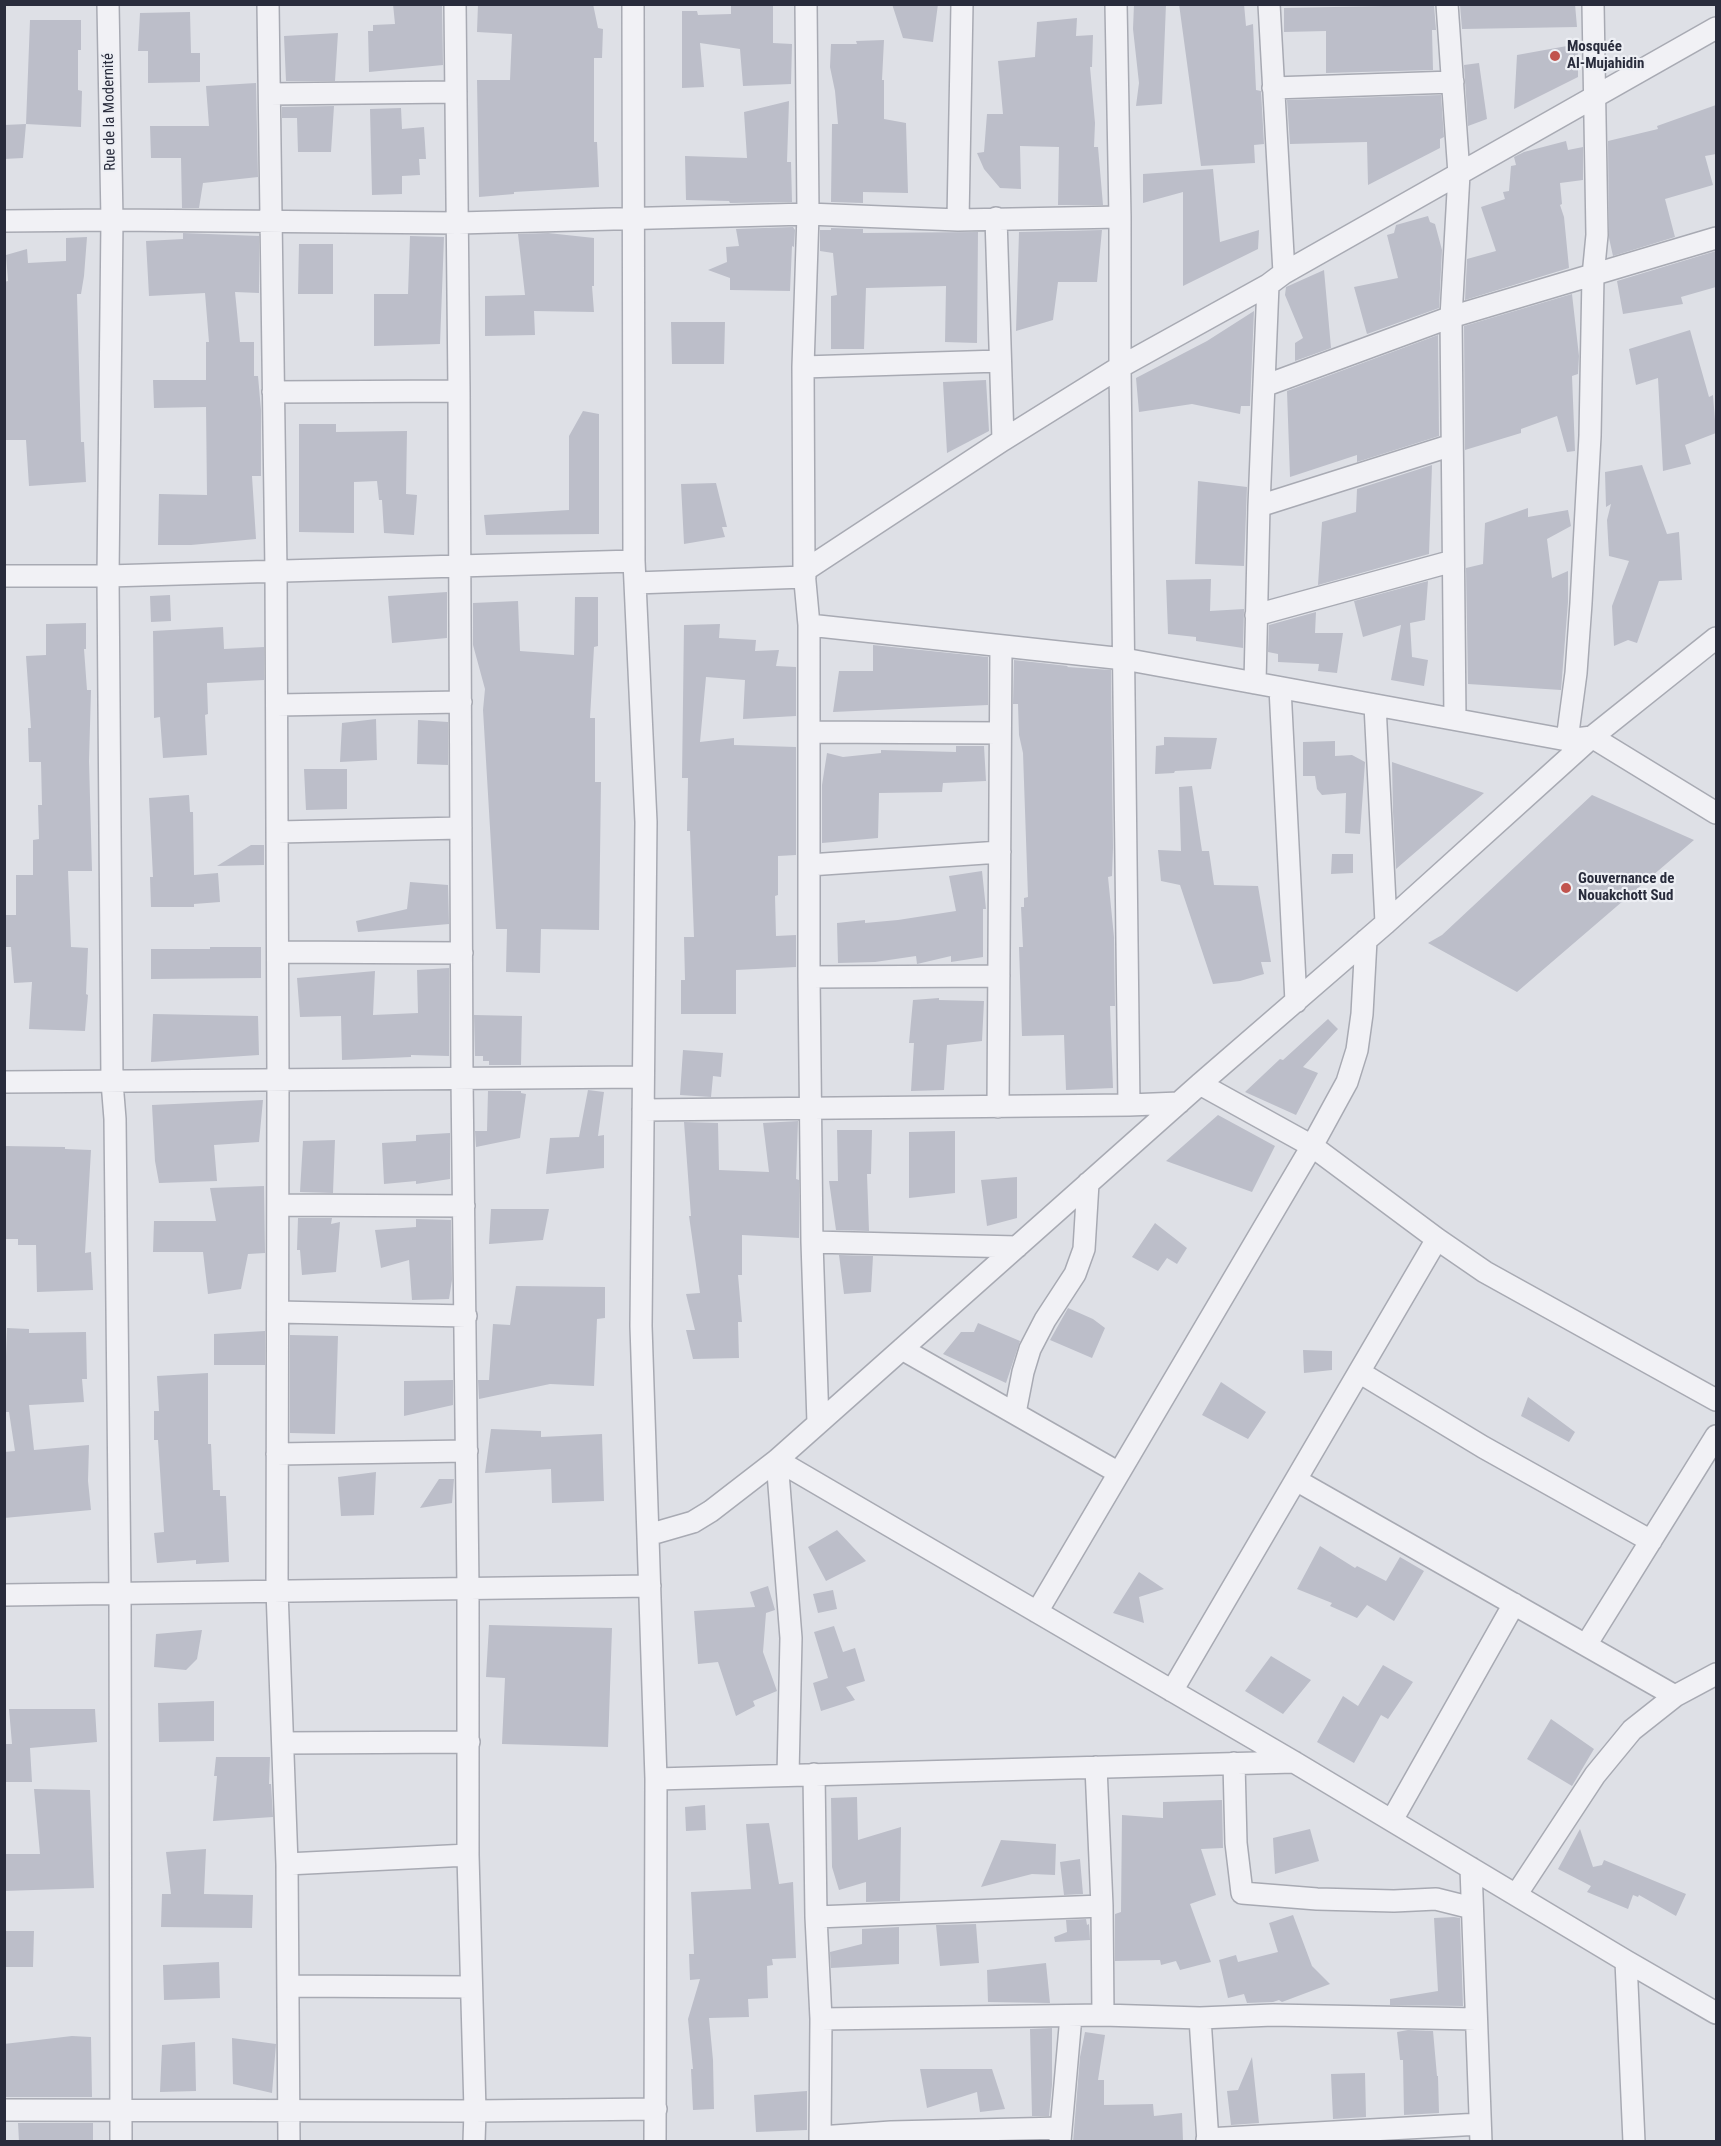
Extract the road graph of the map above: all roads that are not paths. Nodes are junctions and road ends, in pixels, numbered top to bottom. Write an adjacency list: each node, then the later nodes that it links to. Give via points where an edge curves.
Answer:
1 (108, 4): 22 (street, Rue de la Modernité)
2 (268, 4): 15 (street)
3 (454, 4): 14 (street)
4 (633, 4): 21 (street)
5 (806, 4): 18 (street)
6 (962, 4): 23 (street)
7 (1116, 4): 19 (street)
8 (1269, 4): 13 (street)
9 (1447, 4): 12 (street)
10 (1593, 4): 16 (street)
11 (1716, 28): 16 (street)
12 (1453, 82): 13 (street); 17 (street)
13 (1274, 88): 29 (street)
14 (456, 92): 15 (street); 26 (street)
15 (270, 94): 25 (street)
16 (1596, 96): 17 (street); 28 (street, via 1597,235)
17 (1459, 174): 29 (street); 30 (street)
18 (808, 214): 21 (street); 23 (street); 32 (street)
19 (1120, 217): 20 (street); 33 (street)
20 (996, 218): 23 (street); 31 (street)
21 (632, 219): 26 (street); 40 (street)
22 (112, 220): 24 (street); 25 (street); 46 (street, Rue de la Modernité)
23 (958, 220)
24 (4, 221)
25 (272, 221): 26 (street); 36 (street)
26 (458, 223): 35 (street)
27 (1716, 238): 28 (street)
28 (1593, 276): 30 (street); 62 (street, via 1590,436 1576,673)
29 (1276, 279): 33 (street); 34 (street)
30 (1451, 317): 34 (street); 38 (street)
31 (1000, 361): 32 (street); 37 (street)
32 (803, 367): 44 (street)
33 (1120, 367): 37 (street); 52 (street)
34 (1264, 386): 39 (street)
35 (459, 391): 36 (street); 42 (street)
36 (273, 392): 43 (street)
37 (1003, 440): 44 (street)
38 (1452, 445): 39 (street); 41 (street)
39 (1258, 506): 48 (street)
40 (634, 561): 42 (street); 47 (street)
41 (1453, 561): 48 (street); 58 (street)
42 (460, 566): 43 (street); 55 (street)
43 (276, 571): 46 (street); 56 (street)
44 (804, 574): 47 (street); 49 (street)
45 (4, 576): 46 (street)
46 (108, 576): 79 (street, Rue de la Modernité)
47 (635, 583): 75 (street, via 646,822)
48 (1256, 615): 53 (street)
49 (809, 625): 51 (street); 59 (street)
50 (1714, 643): 61 (street)
51 (1001, 647): 52 (street); 60 (street)
52 (1124, 659): 53 (street); 82 (street)
53 (1255, 683): 54 (street)
54 (1281, 688): 57 (street); 74 (street)
55 (461, 702): 56 (street); 64 (street)
56 (277, 705): 65 (street)
57 (1375, 705): 58 (street); 68 (street)
58 (1455, 719): 62 (street)
59 (810, 732): 60 (street); 67 (street)
60 (1000, 733): 66 (street)
61 (1592, 737): 62 (street); 63 (street); 68 (street)
62 (1567, 740)
63 (1716, 813)
64 (461, 828): 65 (street); 71 (street)
65 (278, 832): 70 (street)
66 (999, 852): 67 (street); 72 (street)
67 (809, 865): 73 (street)
68 (1386, 923): 69 (street)
69 (1366, 940): 74 (street); 86 (street, via 1357,1050 1347,1082)
70 (278, 952): 71 (street); 77 (street)
71 (462, 953): 76 (street)
72 (999, 976): 73 (street); 83 (street)
73 (809, 977): 84 (street)
74 (1296, 1002): 80 (street)
75 (643, 1077): 76 (street); 85 (street)
76 (462, 1079): 77 (street); 89 (street)
77 (278, 1080): 79 (street); 88 (street)
78 (4, 1082): 79 (street)
79 (112, 1082): 111 (street, Rue de la Modernité, via 116,1119)
80 (1200, 1084): 81 (street); 86 (street)
81 (1179, 1103): 82 (street); 87 (street)
82 (1129, 1106): 83 (street)
83 (998, 1107): 84 (street)
84 (811, 1108): 85 (street); 91 (street)
85 (643, 1110): 106 (street, via 641,1326)
86 (1312, 1146): 90 (street); 104 (street)
87 (1088, 1184): 92 (street); 98 (street, via 1084,1249 1075,1274 1030,1350)
88 (278, 1205): 89 (street); 93 (street)
89 (464, 1206): 94 (street)
90 (1437, 1239): 96 (street); 97 (street, via 1485,1272)
91 (812, 1242): 92 (street); 99 (street)
92 (1017, 1247): 95 (street)
93 (278, 1311): 94 (street); 102 (street)
94 (466, 1316): 101 (street)
95 (902, 1349): 98 (street); 99 (street)
96 (1359, 1372): 105 (street); 107 (street, via 1494,1454)
97 (1716, 1400)
98 (1015, 1413): 104 (street)
99 (818, 1423): 103 (street)
100 (1716, 1436): 107 (street)
101 (467, 1451): 102 (street); 109 (street)
102 (277, 1454): 110 (street)
103 (777, 1460): 106 (street, via 693,1522); 114 (street); 125 (street, via 791,1638)
104 (1119, 1473): 114 (street)
105 (1296, 1480): 113 (street); 117 (street)
106 (648, 1535): 108 (street)
107 (1651, 1541): 115 (street)
108 (650, 1586): 109 (street); 126 (street)
109 (468, 1588): 110 (street); 119 (street)
110 (277, 1590): 111 (street); 120 (street)
111 (120, 1592): 112 (street); 146 (street, Rue de la Modernité)
112 (4, 1595)
113 (1514, 1604): 115 (street); 127 (street)
114 (1037, 1612): 117 (street)
115 (1586, 1645): 118 (street)
116 (1716, 1674): 118 (street)
117 (1173, 1691): 121 (street)
118 (1675, 1696): 131 (street, via 1632,1730 1595,1775)
119 (469, 1742): 120 (street); 128 (street)
120 (283, 1743): 129 (street)
121 (1294, 1762): 122 (street); 127 (street)
122 (1234, 1763): 123 (street); 133 (street, via 1242,1893 1317,1899 1436,1899)
123 (1096, 1767): 124 (street); 132 (street)
124 (814, 1774): 125 (street); 134 (street)
125 (788, 1775): 126 (street)
126 (656, 1779): 144 (street)
127 (1392, 1820): 130 (street)
128 (468, 1855): 129 (street); 137 (street)
129 (287, 1864): 136 (street)
130 (1471, 1868): 131 (street); 133 (street)
131 (1516, 1895): 135 (street)
132 (1102, 1906): 134 (street); 139 (street)
133 (1472, 1908): 143 (street)
134 (816, 1917): 142 (street)
135 (1626, 1961): 138 (street); 157 (street)
136 (289, 1986): 137 (street); 147 (street)
137 (471, 1987): 148 (street)
138 (1716, 2013)
139 (1103, 2015): 140 (street); 141 (street)
140 (1071, 2016): 142 (street); 150 (street)
141 (1200, 2018): 143 (street, via 1273,2015); 152 (street)
142 (821, 2019): 151 (street)
143 (1476, 2019): 149 (street)
144 (656, 2109): 148 (street); 156 (street)
145 (4, 2110): 146 (street)
146 (120, 2110): 147 (street); 153 (street, Rue de la Modernité)
147 (290, 2111): 148 (street); 154 (street)
148 (475, 2111): 155 (street)
149 (1481, 2133): 152 (street)
150 (1060, 2135): 151 (street, via 898,2132)
151 (820, 2139)
152 (1207, 2140)
153 (121, 2142)
154 (289, 2142)
155 (474, 2142)
156 (655, 2142)
157 (1634, 2142)

